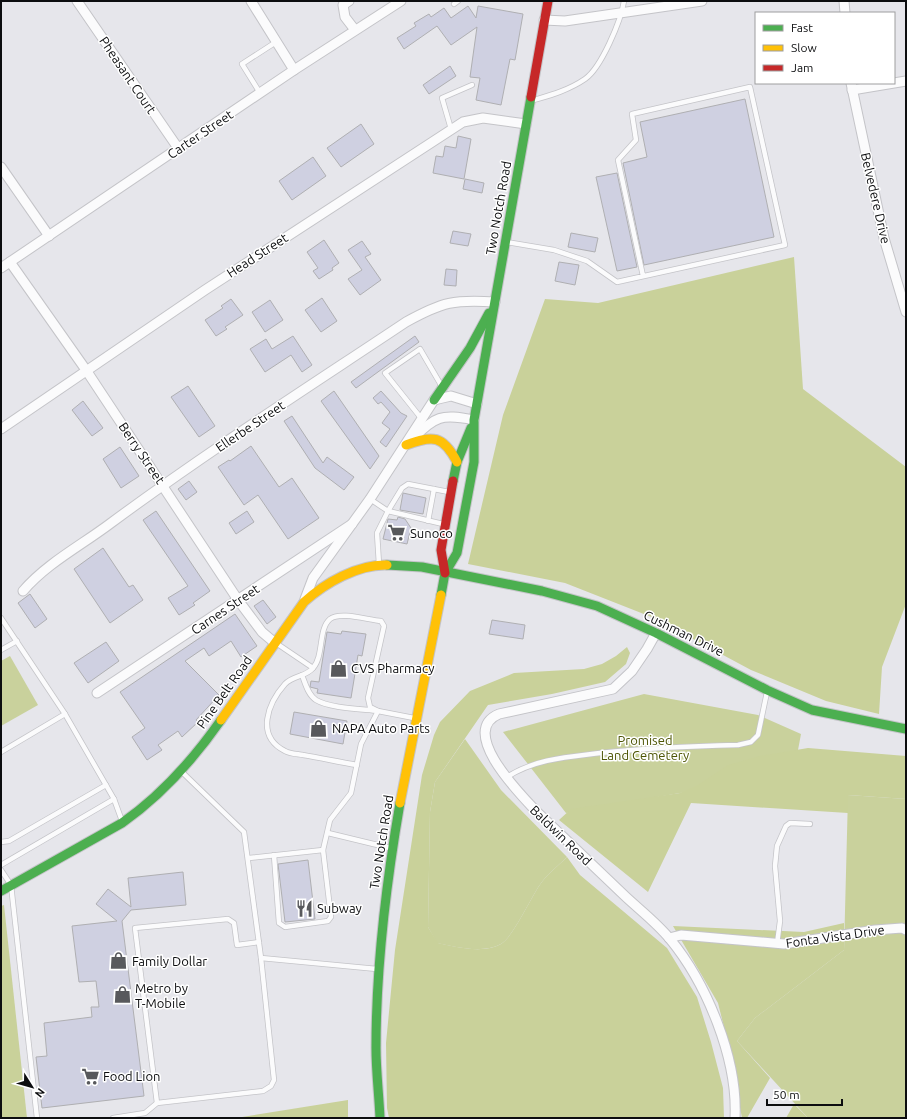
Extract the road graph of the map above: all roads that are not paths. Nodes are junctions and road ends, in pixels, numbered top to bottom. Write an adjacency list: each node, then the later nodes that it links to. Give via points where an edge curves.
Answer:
1 (78, 1): 24 (street, Pheasant Court)
2 (251, 1): 13 (street)
3 (349, 1): 12 (street, via 343,5 345,17)
4 (400, 1): 12 (street, Carter Street)
5 (548, 1): 11 (main road, Two Notch Road)
6 (624, 1): 9 (lane)
7 (702, 1): 9 (street)
8 (844, 1): 10 (street)
9 (622, 12): 11 (street, via 565,21); 21 (lane, via 598,64 586,79 562,92)
10 (845, 12)
11 (544, 20): 21 (main road, Two Notch Road)
12 (355, 30): 14 (street, Carter Street)
13 (276, 42): 14 (street); 20 (lane, via 242,64)
14 (294, 70): 20 (street, Carter Street)
15 (906, 82): 16 (street)
16 (895, 83)
17 (879, 84): 19 (street)
18 (472, 85): 23 (lane, via 442,98)
19 (852, 86): 32 (street, Belvedere Drive, via 884,238)
20 (260, 93): 24 (street, Carter Street)
21 (530, 101): 22 (main road, Two Notch Road)
22 (526, 124): 23 (street, Head Street, via 484,118 463,122); 27 (main road, Two Notch Road)
23 (451, 129): 33 (street, Head Street)
24 (178, 148): 26 (street, Carter Street)
25 (1, 168): 26 (street)
26 (49, 236): 28 (street, Carter Street)
27 (506, 242): 30 (lane, via 554,250 587,261 617,282); 31 (main road, Two Notch Road)
28 (10, 262): 29 (street, Carter Street); 33 (street, Berry Street)
29 (1, 268)
30 (643, 276): 30 (lane, via 785,245 750,87 632,114 636,140 618,160)
31 (495, 302): 34 (main road, via 470,348); 36 (main road, Two Notch Road); 42 (street, Ellerbe Street, via 455,301 419,314)
32 (906, 312)
33 (86, 370): 39 (street, Head Street); 42 (street, Berry Street)
34 (443, 387): 35 (main road); 37 (lane, via 420,349 385,373)
35 (434, 400): 36 (street, via 451,396); 37 (street, Pine Belt Road)
36 (477, 404): 38 (main road, Two Notch Road)
37 (421, 418): 40 (street, Pine Belt Road)
38 (474, 420): 40 (street, Pine Belt Road, via 454,416 438,418); 41 (main road, Two Notch Road); 51 (main road, Two Notch Road, via 474,462 457,553)
39 (1, 429)
40 (406, 445): 41 (main road, via 428,437 437,438 450,446); 45 (street, Pine Belt Road)
41 (458, 462): 44 (main road, Two Notch Road)
42 (162, 484): 52 (street, Ellerbe Street, via 82,545 35,576); 53 (street, Berry Street)
43 (434, 489): 44 (lane); 46 (lane, via 408,484 402,488); 47 (lane)
44 (451, 492): 49 (main road, Two Notch Road)
45 (370, 499): 46 (lane); 48 (street, Pine Belt Road)
46 (388, 511): 47 (lane); 50 (lane, via 377,533)
47 (428, 521): 49 (lane)
48 (352, 524): 53 (street, Carnes Street); 54 (street, Pine Belt Road, via 313,578)
49 (445, 525): 51 (main road, Two Notch Road, via 441,550)
50 (379, 565): 51 (main road, Cushman Drive, via 403,565); 54 (main road, Cushman Drive, via 339,577 320,588)
51 (445, 573): 56 (main road, Cushman Drive, via 542,591 597,606); 66 (main road, Two Notch Road)
52 (23, 591)
53 (238, 600): 58 (street, Berry Street, via 262,632); 63 (street, Carnes Street)
54 (304, 602): 58 (main road, Pine Belt Road)
55 (1, 618): 57 (lane)
56 (656, 633): 62 (main road, Cushman Drive); 71 (street, Baldwin Road, via 632,671 612,689 505,712 488,720 484,730 485,738 490,752)
57 (18, 641): 59 (lane); 65 (lane)
58 (275, 643): 60 (lane); 70 (main road, Pine Belt Road)
59 (1, 650)
60 (313, 668): 61 (lane); 64 (lane, via 318,658 325,625 330,619 339,615 381,621 384,626 368,698 370,707)
61 (302, 675): 64 (lane, via 308,692 315,700 326,704); 69 (lane, via 290,679 270,704 266,722 268,734 285,752)
62 (767, 690): 67 (main road, Cushman Drive, via 812,710); 71 (lane, via 758,735 751,742 738,746 645,748 560,757 540,761)
63 (97, 693)
64 (378, 711): 66 (lane); 69 (lane, via 361,744)
65 (65, 714): 68 (lane); 72 (lane)
66 (416, 718): 78 (main road, Two Notch Road)
67 (906, 729)
68 (1, 752)
69 (357, 765): 76 (lane, via 351,793 333,814)
70 (182, 772): 74 (main road, Pine Belt Road, via 153,800); 81 (lane, via 244,832)
71 (507, 777): 87 (street, Baldwin Road, via 536,811)
72 (106, 785): 73 (lane); 77 (lane, via 9,841)
73 (114, 799): 74 (lane); 82 (lane)
74 (122, 823): 84 (main road, Pine Belt Road)
75 (810, 824): 89 (lane, via 790,823 777,846 775,866 780,921)
76 (328, 833): 78 (lane); 79 (lane)
77 (1, 842)
78 (392, 848): 91 (main road, Two Notch Road)
79 (323, 850): 80 (lane); 80 (lane, via 331,917 328,921 285,927 279,923)
80 (274, 855): 81 (lane)
81 (249, 858): 88 (lane)
82 (1, 865)
83 (1, 870): 84 (lane)
84 (11, 885): 85 (main road, Pine Belt Road); 93 (lane)
85 (1, 891)
86 (906, 930): 89 (street, Fonta Vista Drive, via 875,930)
87 (669, 938): 89 (street, Fonta Vista Drive, via 681,935); 96 (street, Baldwin Road, via 701,986 720,1029 731,1079)
88 (259, 942): 90 (lane); 92 (lane, via 237,945 234,924 228,919 135,928)
89 (777, 944)
90 (261, 958): 91 (lane); 92 (lane, via 274,1080 271,1086 262,1091)
91 (378, 969): 95 (main road, Two Notch Road, via 376,1078)
92 (157, 1103): 94 (lane, via 145,1113)
93 (37, 1118)
94 (113, 1118)
95 (380, 1118)
96 (735, 1118)

